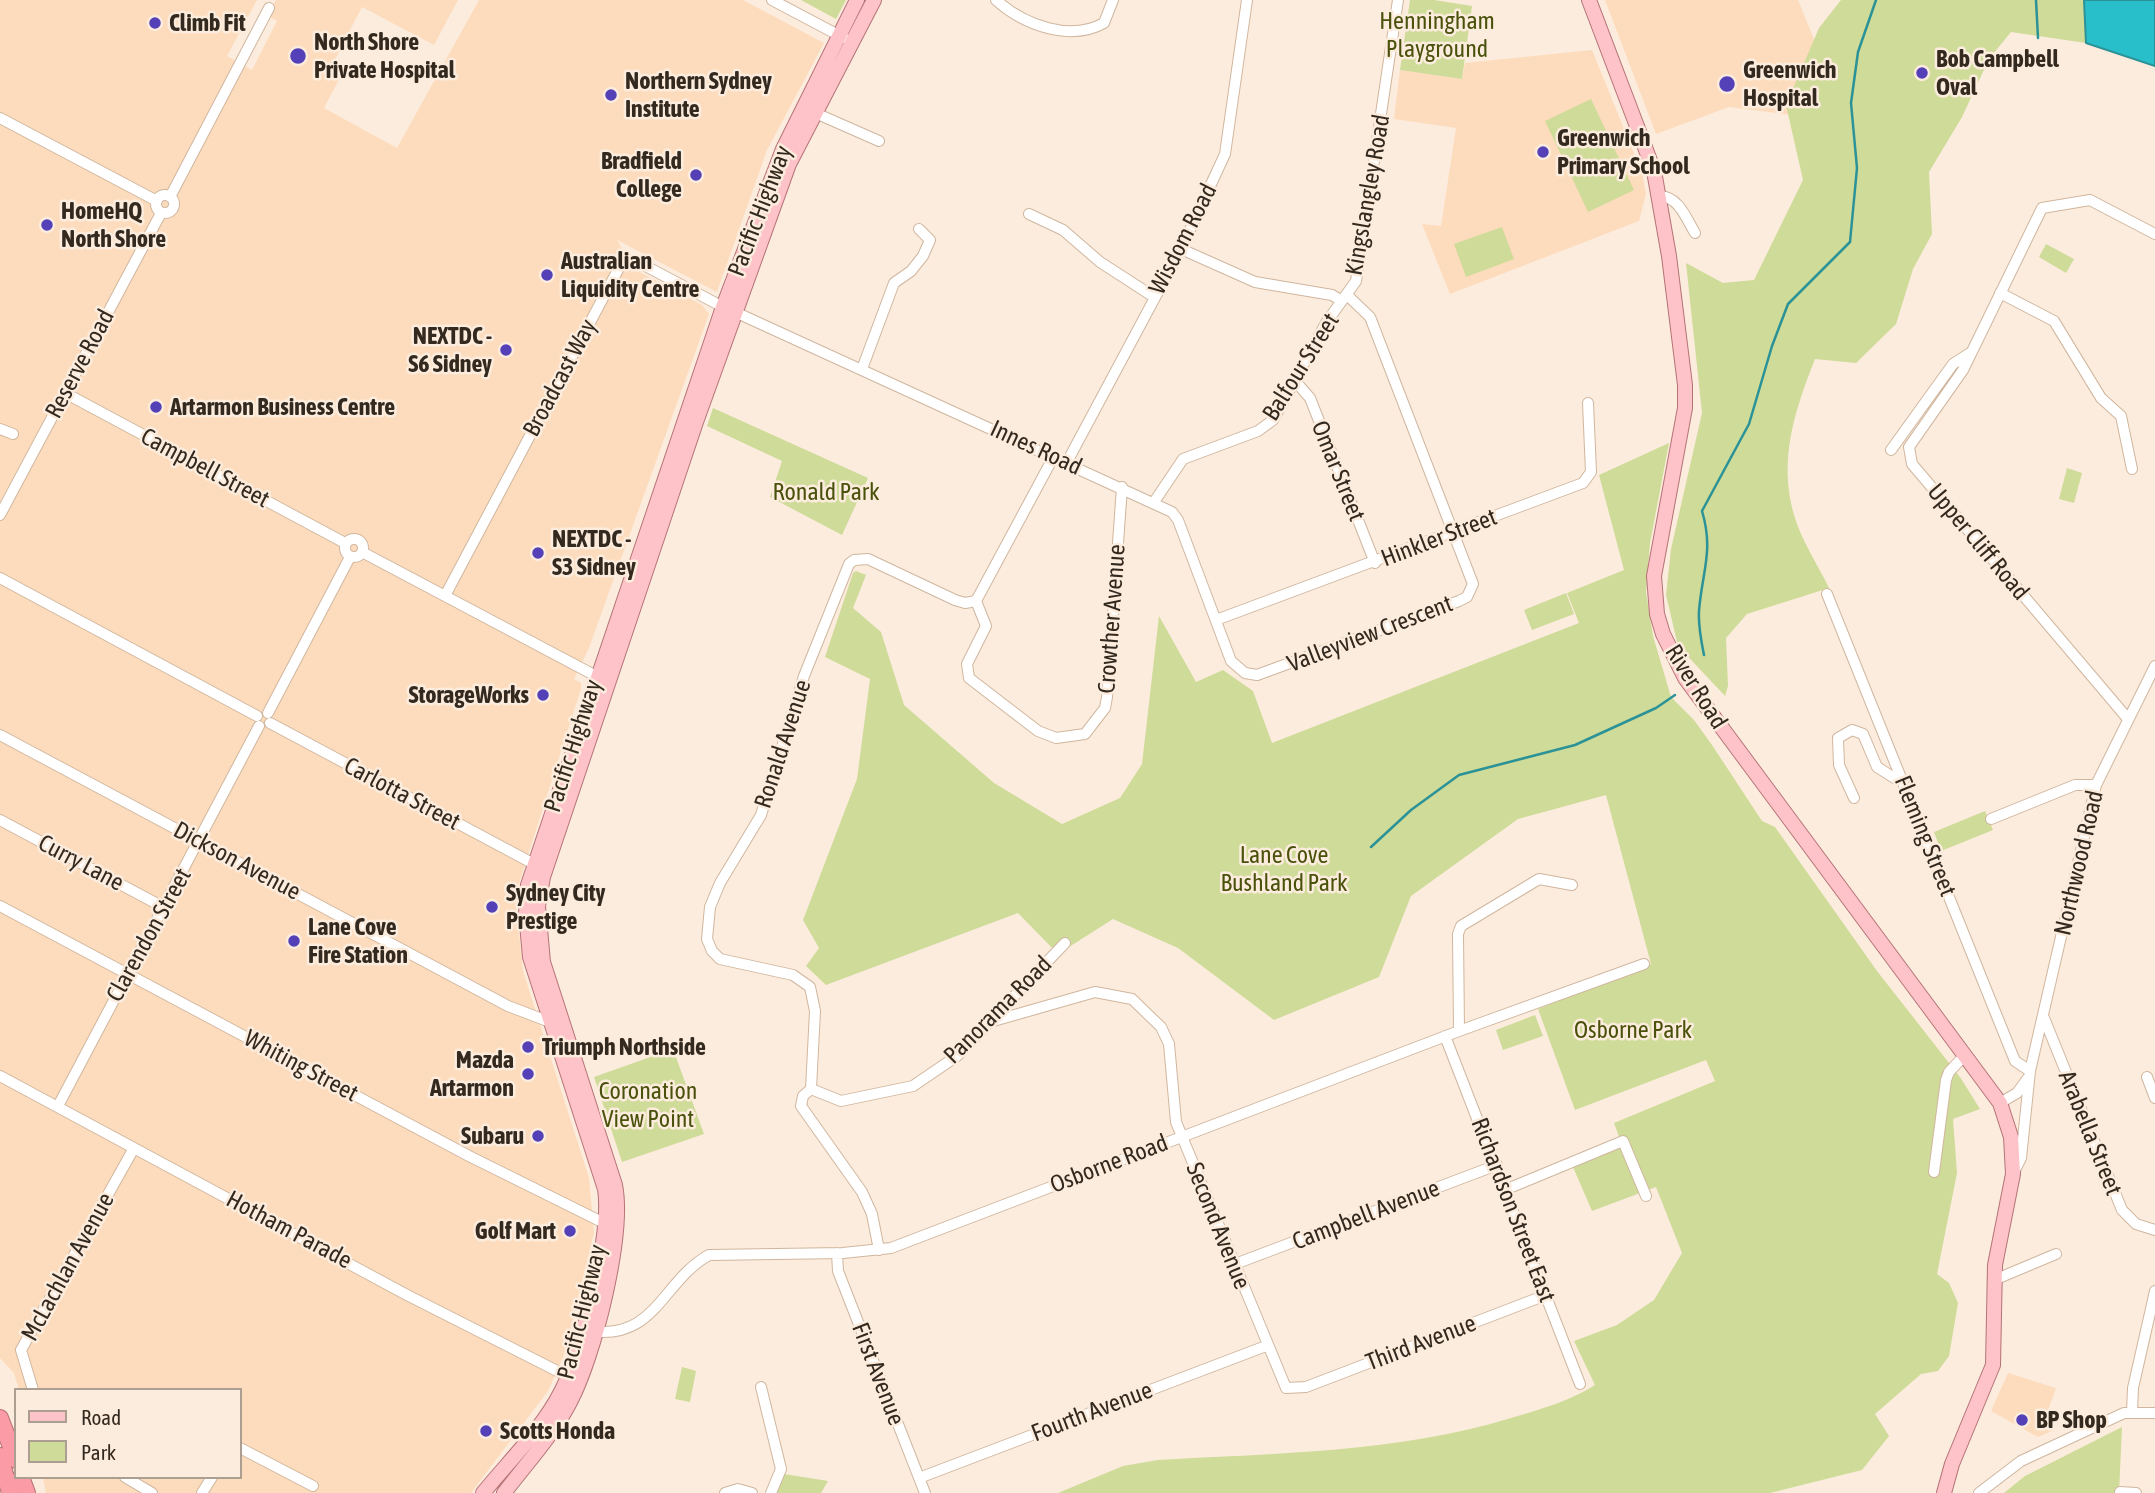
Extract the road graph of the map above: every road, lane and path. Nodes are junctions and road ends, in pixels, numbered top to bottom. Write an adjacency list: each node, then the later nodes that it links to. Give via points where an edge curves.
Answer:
1 (772, 0): 10 (street)
2 (857, 0): 10 (main road, Pacific Highway)
3 (874, 0): 10 (main road, Pacific Highway)
4 (996, 0): 5 (street, via 1010,12 1078,33 1104,23)
5 (1114, 0)
6 (1247, 0): 22 (street, Wisdom Road, via 1225,155)
7 (1398, 0): 25 (street, Kingslangley Road, via 1363,251 1358,276)
8 (1589, 0): 14 (main road, River Road)
9 (269, 8): 15 (street)
10 (845, 38): 11 (main road, Pacific Highway); 26 (main road, Pacific Highway, via 783,149)
11 (813, 112): 13 (street); 26 (main road, Pacific Highway)
12 (0, 118): 16 (street)
13 (879, 141)
14 (1660, 196): 20 (street, via 1677,203); 75 (main road, River Road, via 1685,384 1683,426 1655,560 1655,593 1663,634 1685,678)
15 (170, 197): 16 (street); 17 (street, via 173,208)
16 (156, 201): 17 (street)
17 (161, 213): 30 (street, Reserve Road)
18 (1029, 214): 24 (street, via 1063,230 1100,262)
19 (919, 229): 28 (street, via 930,240 911,271 894,283)
20 (1695, 233)
21 (2155, 234): 23 (street, Upper Cliff Road, via 2090,200 2042,208)
22 (1181, 249): 24 (street, Wisdom Road); 25 (street, via 1255,282)
23 (2000, 293): 27 (street, Upper Cliff Road); 37 (street, via 2054,321 2101,398 2121,416)
24 (1154, 297): 36 (street, Wisdom Road)
25 (1345, 298): 29 (street, Balfour Street, via 1326,323); 41 (street, Kingslangley Road, via 1370,317)
26 (729, 310): 28 (street, Innes Road); 47 (street, Broadcast Way, via 638,261 627,259 621,264); 53 (main road, Pacific Highway)
27 (1971, 352): 34 (street, Upper Cliff Road, via 1953,364); 54 (street, Upper Cliff Road, via 1909,447 1912,464)
28 (862, 369): 35 (street, Innes Road)
29 (1296, 382): 39 (street, Balfour Street, via 1267,426 1183,459); 45 (street, Omar Street, via 1310,398)
30 (65, 393): 40 (street, Reserve Road); 42 (street, Campbell Street)
31 (1588, 402): 41 (street, Hinkler Street, via 1591,466 1586,481)
32 (0, 429): 33 (street)
33 (13, 434)
34 (1891, 450)
35 (1054, 456): 36 (street, Innes Road); 49 (street)
36 (1068, 462): 38 (street, Innes Road)
37 (2132, 469)
38 (1122, 487): 39 (street, Innes Road); 49 (street, Crowther Avenue, via 1108,697 1085,734 1056,738 1038,731 969,678 967,664 986,626)
39 (1154, 502): 50 (street, Innes Road, via 1178,520)
40 (0, 515)
41 (1455, 531): 45 (street, Hinkler Street); 52 (street, Valleyview Crescent, via 1473,577 1467,597 1268,673)
42 (345, 544): 43 (street, via 359,540); 44 (street)
43 (362, 552): 44 (street); 47 (street)
44 (350, 557): 55 (street, Clarendon Street)
45 (1375, 563): 50 (street, Hinkler Street)
46 (0, 578): 55 (street, Carlotta Street)
47 (446, 594): 53 (street)
48 (1827, 594): 57 (street, Fleming Street)
49 (976, 601): 79 (street, Ronald Avenue, via 955,600 868,559 849,564 804,676 761,815 712,900 707,934 720,959 793,975 810,987 815,1011)
50 (1216, 620): 52 (street, Innes Road, via 1231,661)
51 (2155, 666): 54 (street, Northwood Road)
52 (1245, 673)
53 (603, 679): 63 (main road, Pacific Highway); 99 (main road, Pacific Highway, via 538,906 545,972 618,1200 609,1266)
54 (2128, 719): 58 (street, Northwood Road)
55 (264, 720): 62 (street, Clarendon Street); 63 (street, Carlotta Street)
56 (0, 735): 62 (street, Dickson Avenue)
57 (1901, 778): 59 (street, via 1877,768 1863,734 1852,730 1838,738 1839,765); 76 (street, Fleming Street, via 2015,1060)
58 (2096, 785): 61 (street, via 2075,785); 70 (street, Northwood Road)
59 (1854, 798)
60 (0, 820): 66 (street, Curry Lane)
61 (1991, 820)
62 (201, 842): 66 (street, Clarendon Street); 72 (street, Dickson Avenue, via 508,1006)
63 (534, 864): 72 (main road, Pacific Highway, via 526,900 527,936)
64 (1572, 885): 73 (street, via 1539,879 1461,926)
65 (0, 906): 69 (street, Whiting Street)
66 (163, 907): 69 (street, Clarendon Street)
67 (1065, 943): 71 (street, Panorama Road)
68 (1644, 964): 73 (street, Osborne Road)
69 (127, 974): 82 (street, Clarendon Street); 90 (street, Whiting Street)
70 (2044, 1018): 76 (street, Northwood Road); 91 (street, Arabella Street, via 2122,1210 2136,1224)
71 (990, 1022): 79 (street, Panorama Road, via 957,1056 914,1086 841,1101); 83 (street, Second Avenue, via 1094,992 1138,1002 1167,1035)
72 (550, 1023): 90 (main road, Pacific Highway, via 605,1189)
73 (1459, 1031): 74 (street, Osborne Road)
74 (1445, 1036): 83 (street, Osborne Road); 85 (street, Richardson Street East)
75 (1964, 1056): 81 (main road, River Road); 86 (street, via 1946,1080)
76 (2030, 1071): 81 (street, Northwood Road, via 2022,1088); 87 (street, Northwood Road, via 2021,1158)
77 (0, 1076): 82 (street, Hotham Parade)
78 (2147, 1077): 80 (street)
79 (811, 1089): 92 (street, Ronald Avenue, via 801,1106 862,1192)
80 (2155, 1098)
81 (2000, 1103): 87 (main road, River Road, via 2011,1137)
82 (58, 1106): 84 (street, Hotham Parade)
83 (1181, 1136): 92 (street, Osborne Road); 95 (street, Second Avenue)
84 (134, 1148): 101 (street, Hotham Parade); 104 (street, McLachlan Avenue, via 21,1350)
85 (1497, 1165): 88 (street, Richardson Street East); 95 (street, Campbell Avenue)
86 (1934, 1172)
87 (2013, 1174): 96 (main road, Northwood Road)
88 (1507, 1189): 89 (street, via 1623,1141); 98 (street, Richardson Street East)
89 (1646, 1196)
90 (604, 1223): 99 (main road, Pacific Highway)
91 (2155, 1230)
92 (879, 1250): 93 (street, Osborne Road)
93 (837, 1253): 99 (street, Osborne Road, via 709,1255 642,1321 617,1331); 113 (street, First Avenue, via 838,1271)
94 (2056, 1254): 96 (street)
95 (1235, 1264): 100 (street, Second Avenue)
96 (1994, 1280): 112 (main road, Northwood Road, via 1993,1365)
97 (2155, 1291): 106 (street)
98 (1546, 1295): 102 (street, Richardson Street East); 105 (street, Third Avenue)
99 (589, 1331): 101 (main road, Pacific Highway)
100 (1266, 1346): 105 (street, Second Avenue, via 1286,1388); 113 (street, Fourth Avenue)
101 (573, 1380): 119 (main road, Pacific Highway); 120 (main road, Pacific Highway, via 560,1419)
102 (1580, 1384)
103 (761, 1387): 123 (street, via 780,1469)
104 (32, 1388)
105 (1296, 1390)
106 (2132, 1412): 107 (street); 127 (street, via 2021,1461)
107 (2155, 1413)
108 (0, 1418): 110 (highway)
109 (242, 1449): 115 (street)
110 (14, 1455)
111 (0, 1456): 117 (highway)
112 (1952, 1464): 125 (main road, Northwood Road); 126 (main road, Northwood Road)
113 (919, 1478): 124 (street, First Avenue)
114 (128, 1479): 118 (street)
115 (313, 1486)
116 (2120, 1492): 128 (street)
117 (10, 1493)
118 (152, 1493)
119 (483, 1493)
120 (504, 1493)
121 (725, 1493): 122 (street, via 738,1489)
122 (752, 1493)
123 (771, 1493)
124 (925, 1493)
125 (1938, 1493)
126 (1944, 1493)
127 (1979, 1493)
128 (2136, 1493)

